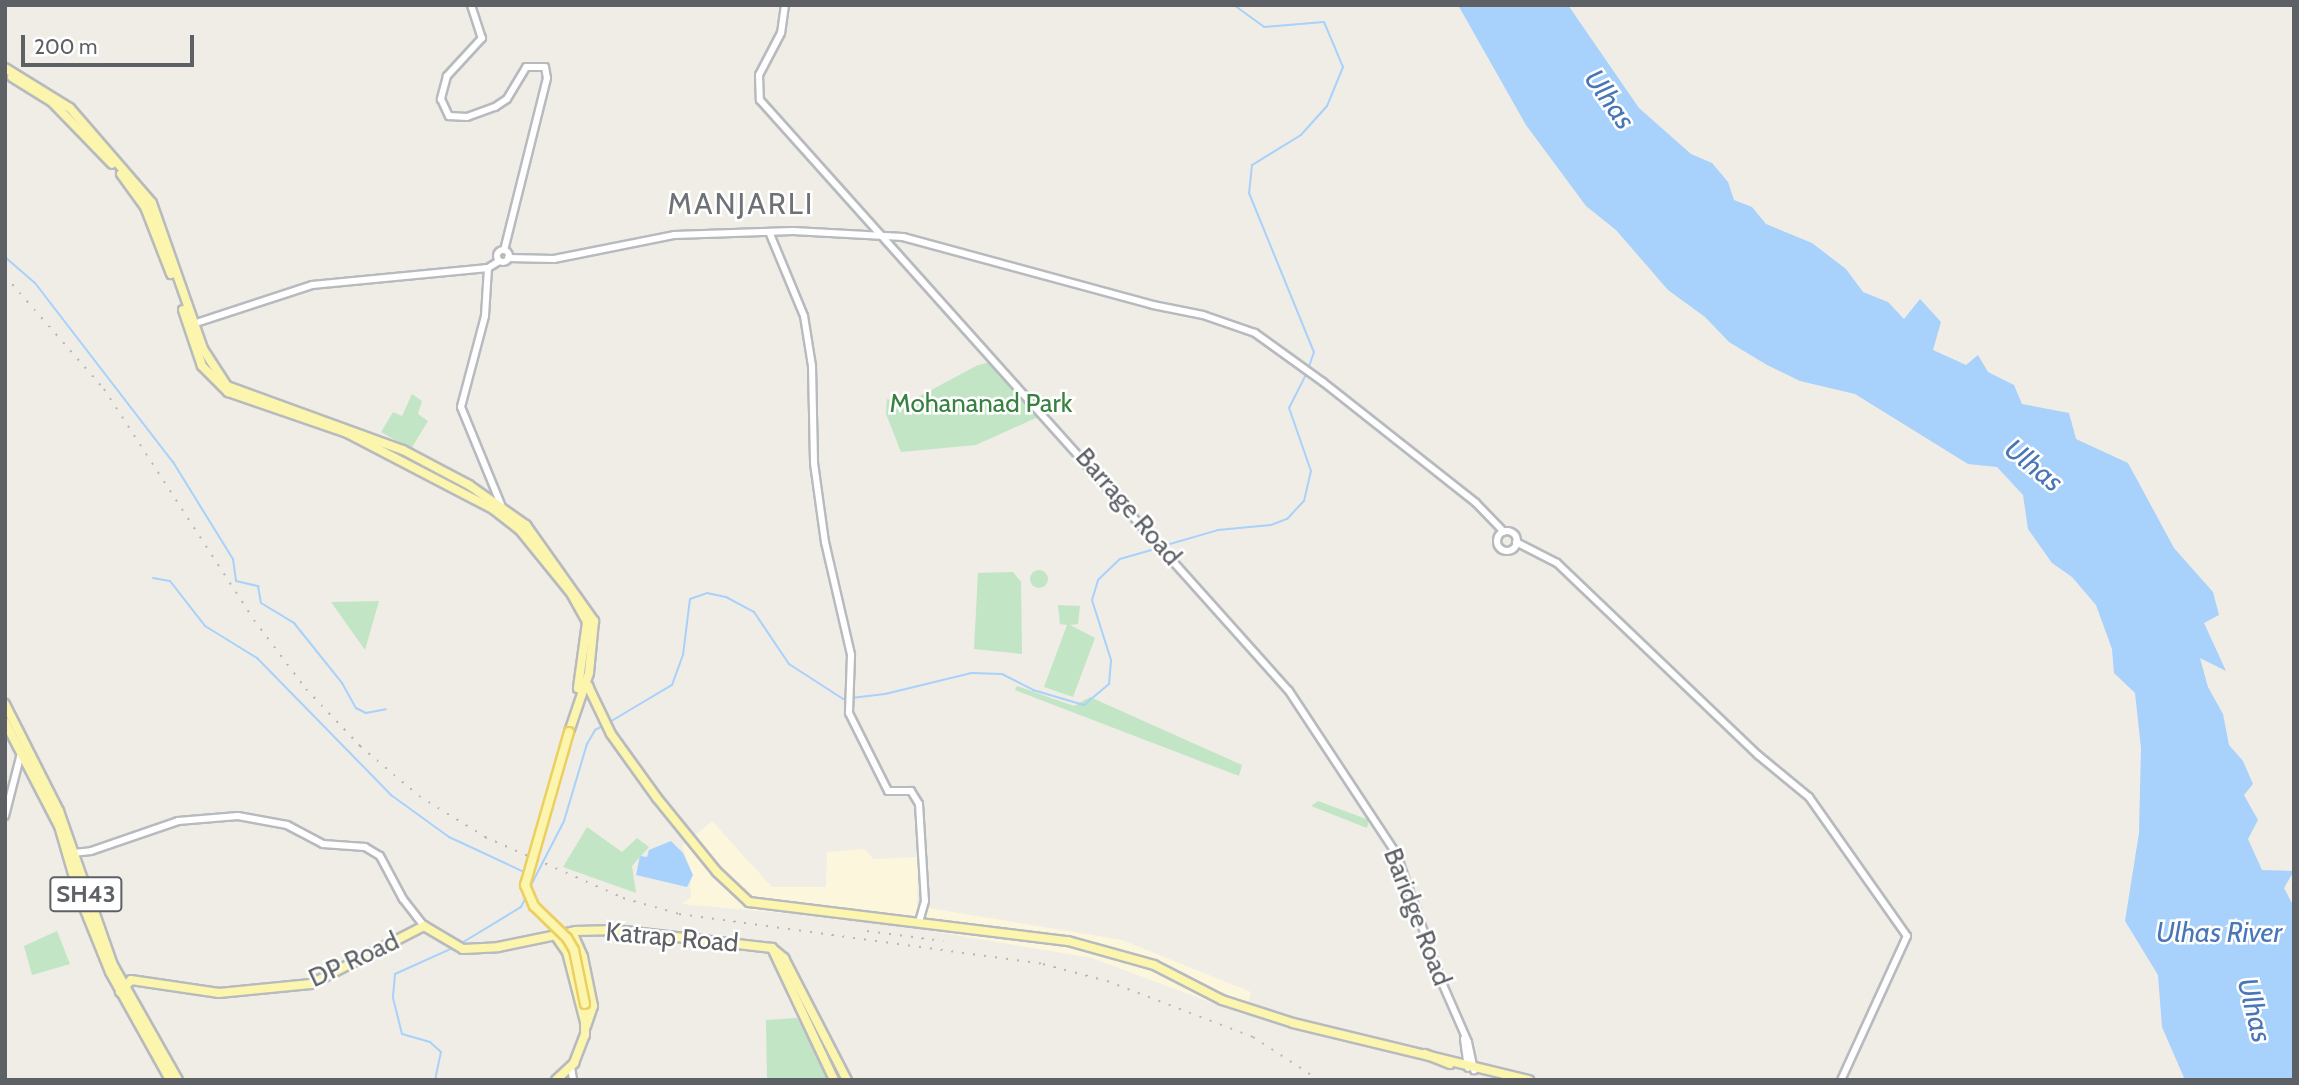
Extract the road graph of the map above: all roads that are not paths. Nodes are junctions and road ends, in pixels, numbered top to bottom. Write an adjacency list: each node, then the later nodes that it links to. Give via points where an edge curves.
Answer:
1 (471, 5): 6 (street, via 482,38 447,76 441,99 449,116 467,117 495,107 507,99 526,67 545,67 547,78)
2 (785, 5): 5 (street, Barrage Road, via 781,33 760,75 758,94)
3 (6, 71): 10 (main road, via 70,108 152,203)
4 (770, 234): 5 (street); 7 (street, via 674,235 554,259); 23 (street, via 804,316 812,366 814,463 825,542 851,655 849,707 888,791 911,791 919,804 925,901)
5 (886, 236): 14 (street, via 920,239 1235,324 1312,374 1476,503); 20 (street, Barrage Road, via 1289,691)
6 (504, 250): 7 (street); 8 (street, via 497,254)
7 (509, 258): 8 (street)
8 (499, 261): 9 (street)
9 (488, 268): 10 (street, via 312,285); 12 (street, via 485,316 461,407)
10 (190, 324): 11 (main road, via 202,366 214,382 247,401)
11 (320, 422): 12 (main road, via 403,450); 13 (main road)
12 (502, 505): 13 (street); 16 (main road, via 526,525 589,610 595,632)
13 (503, 516): 16 (main road, via 529,540 581,607 589,633)
14 (1504, 532): 15 (street, via 1512,533); 15 (street, via 1497,540 1501,549 1510,550)
15 (1516, 542): 42 (street, via 1558,563 1758,755 1809,797 1907,936)
16 (583, 683): 23 (main road, via 611,734 717,872 749,902); 31 (main road, bridge, via 526,885 534,906 574,950)
17 (5, 704): 22 (main road, SH43, via 34,756)
18 (5, 722): 19 (main road, SH43)
19 (21, 753): 21 (street); 22 (main road, SH43)
20 (1339, 764): 33 (street, Baridge Road, via 1397,855)
21 (5, 816)
22 (70, 853): 24 (street, Katrap Road, via 178,821 238,816 287,825 323,844 365,848 380,856); 28 (main road, SH43); 29 (main road, SH43)
23 (919, 922): 33 (main road, via 1091,947 1154,965 1223,1000 1293,1023)
24 (424, 926): 26 (main road, Katrap Road, via 460,948 498,947); 30 (main road, DP Road, via 311,984 219,993)
25 (572, 932): 26 (main road, Katrap Road); 27 (main road, Katrap Road, via 627,931); 31 (main road, Katrap Road, via 583,957 593,1006)
26 (555, 935): 31 (main road, via 567,952)
27 (772, 948): 38 (main road); 39 (main road, via 784,958)
28 (110, 972): 29 (main road); 30 (main road, SH43)
29 (121, 977): 30 (main road, SH43)
30 (126, 987): 34 (main road, SH43); 35 (main road, SH43)
31 (586, 1026): 32 (main road)
32 (571, 1067): 36 (main road); 37 (street)
33 (1470, 1067): 40 (main road); 41 (main road)
34 (170, 1080)
35 (178, 1080)
36 (556, 1080)
37 (573, 1080)
38 (834, 1080)
39 (847, 1080)
40 (1510, 1080)
41 (1529, 1080)
42 (1841, 1080)

